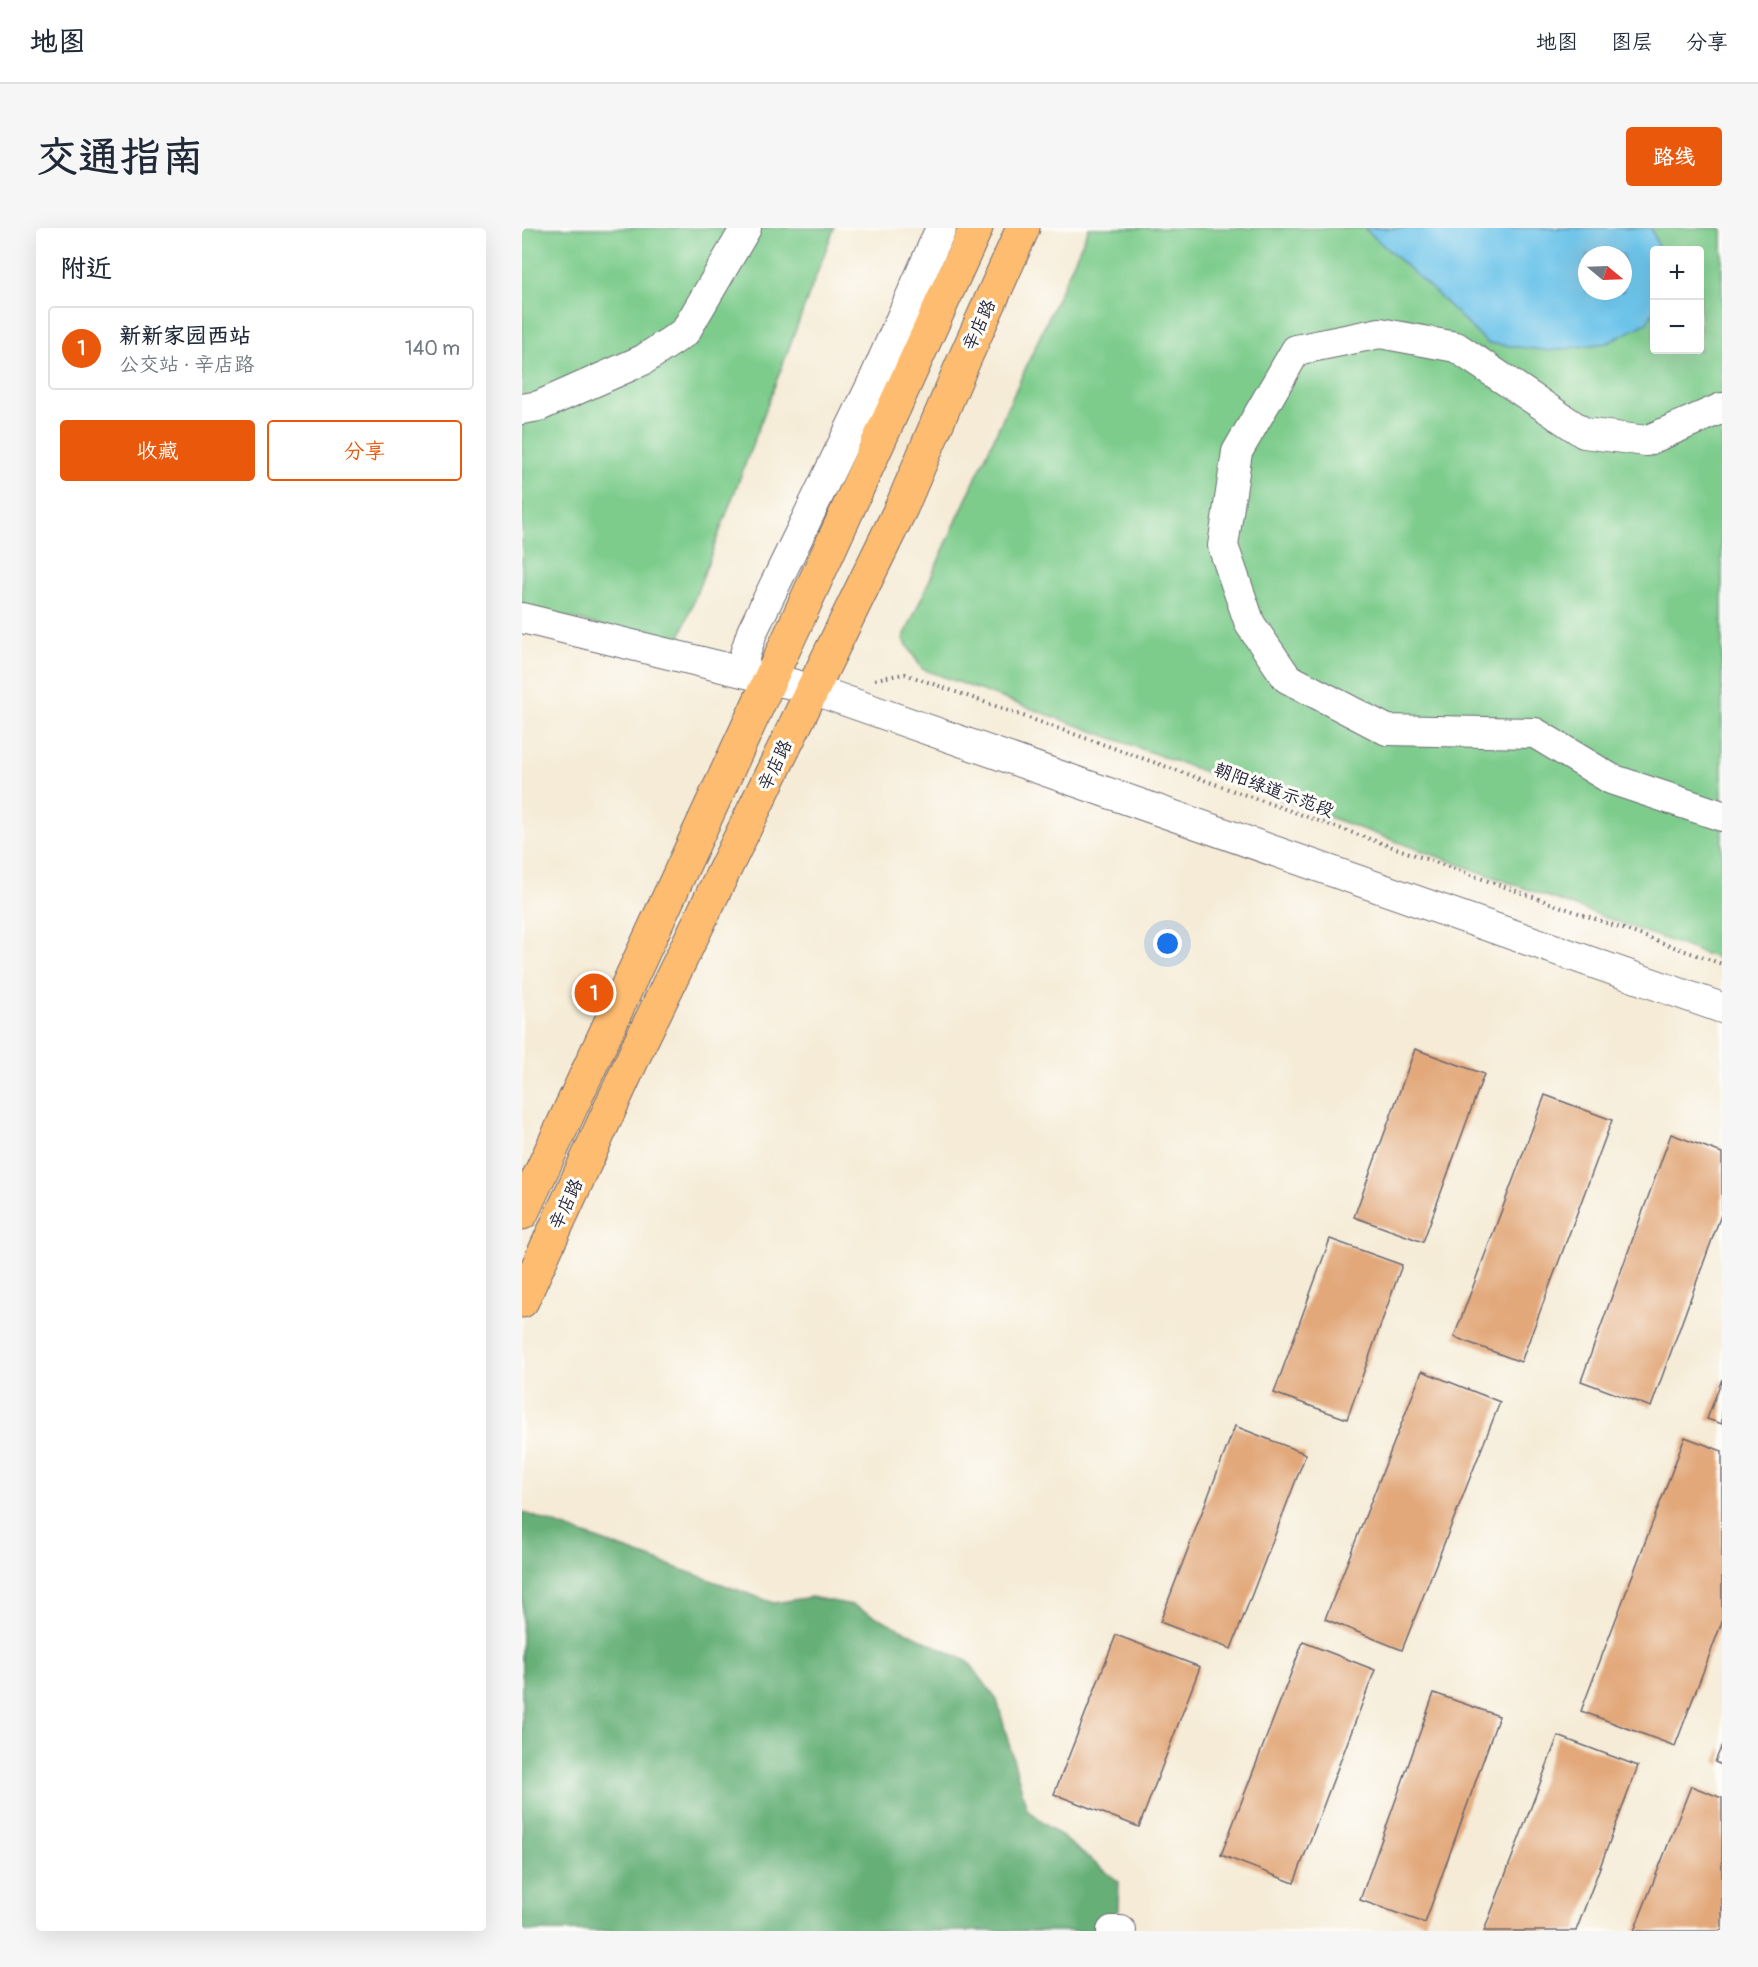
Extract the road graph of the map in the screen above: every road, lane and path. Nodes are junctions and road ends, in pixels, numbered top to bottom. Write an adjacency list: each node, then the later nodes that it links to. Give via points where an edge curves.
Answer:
1 (746, 228): 6 (street, via 685,332 643,360 539,406)
2 (941, 228): 8 (street, via 874,380 752,632)
3 (976, 228): 8 (main road, 辛店路)
4 (1023, 228): 10 (main road, 辛店路, via 902,506)
5 (1722, 408): 11 (street, via 1646,441 1584,433 1456,347 1380,333 1296,350 1237,452 1223,546 1250,624 1287,678 1387,730 1536,733 1611,779)
6 (522, 409)
7 (522, 618): 8 (street)
8 (755, 674): 10 (street); 14 (main road, 辛店路)
9 (870, 679): 12 (path, 朝阳绿道示范段, via 905,674)
10 (812, 689): 13 (street); 15 (main road, 辛店路, via 640,1043)
11 (1722, 816)
12 (1722, 963)
13 (1722, 1008)
14 (522, 1213)
15 (522, 1301)
16 (1112, 1931): 17 (street)
17 (1121, 1931)

